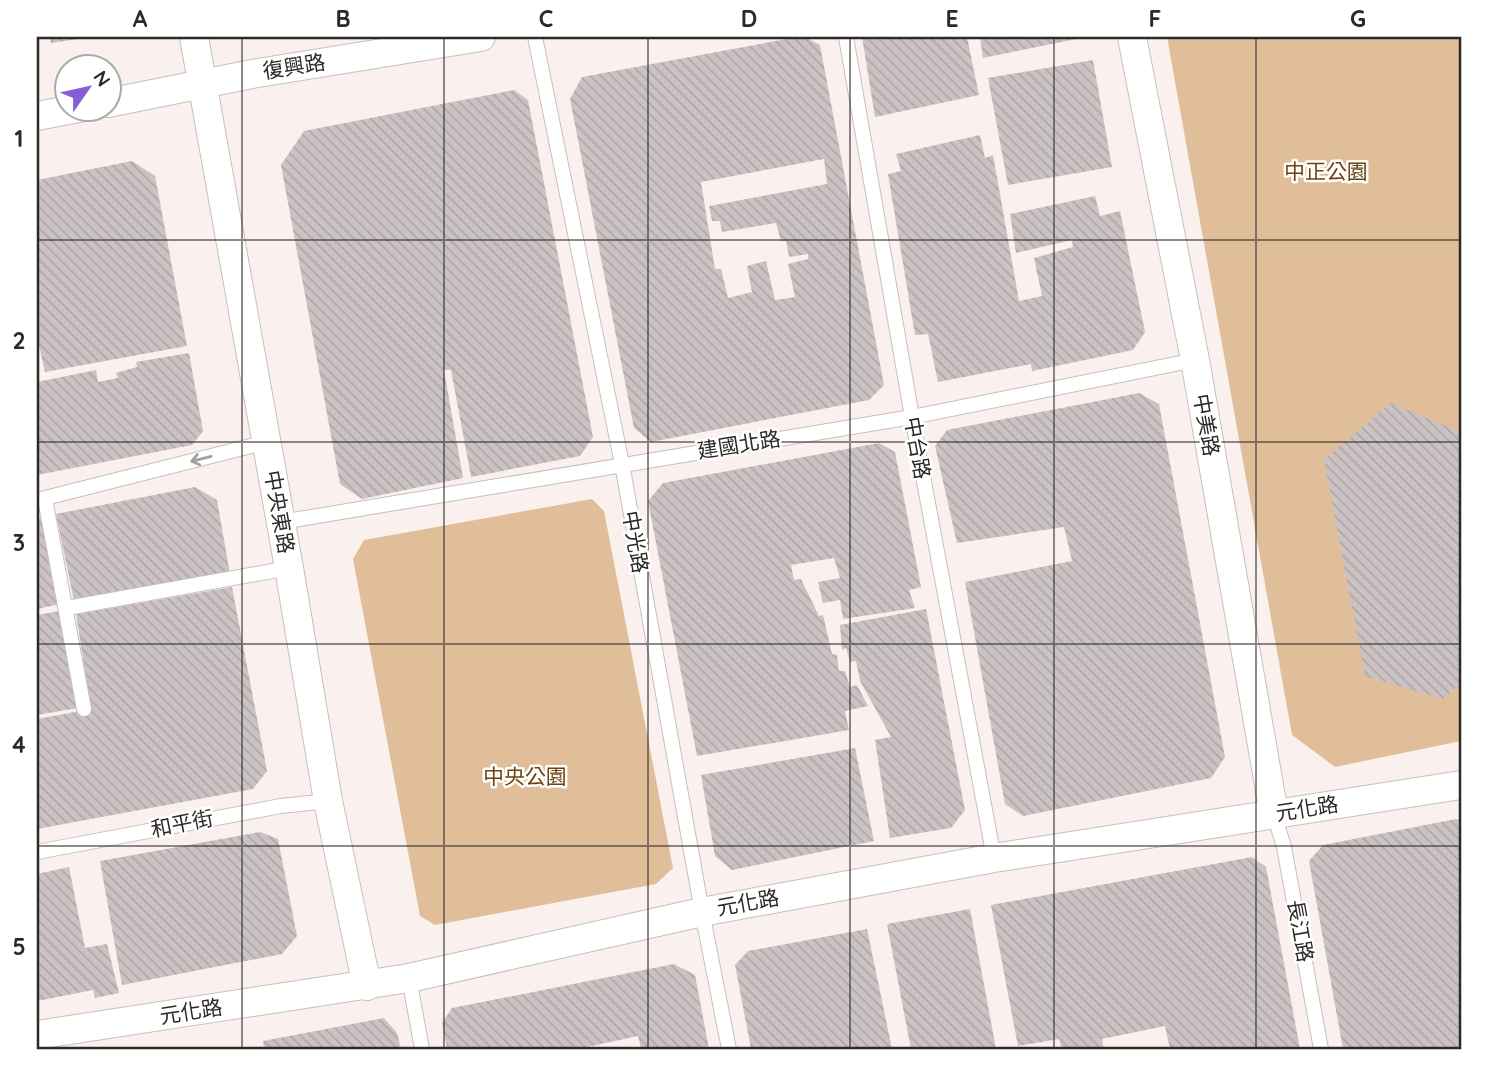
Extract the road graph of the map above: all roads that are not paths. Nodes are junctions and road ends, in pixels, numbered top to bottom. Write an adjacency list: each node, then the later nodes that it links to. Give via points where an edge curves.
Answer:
1 (194, 37): 6 (street, 中央東路)
2 (481, 37): 6 (street, 復興路)
3 (535, 37): 11 (lane, 中光路)
4 (846, 37): 9 (lane, 中台路)
5 (1132, 37): 8 (street, 中美路)
6 (202, 84): 7 (street, 復興路); 10 (street, 中央東路)
7 (122, 100)
8 (1195, 360): 9 (lane, 建國北路); 19 (street, 中美路)
9 (912, 416): 11 (lane, 建國北路); 21 (lane, 中台路)
10 (267, 442): 12 (lane, one-way to 12); 13 (street, 中央東路)
11 (622, 464): 13 (lane, 建國北路); 22 (lane, 中光路)
12 (41, 499): 15 (lane)
13 (281, 522): 14 (street, 中央東路)
14 (289, 568): 15 (lane); 18 (street, 中央東路)
15 (67, 608): 16 (lane)
16 (84, 709)
17 (1461, 785): 19 (street, 元化路)
18 (328, 801): 20 (lane, 和平街); 24 (street, 中央東路)
19 (1274, 814): 21 (street, 元化路); 28 (lane, 長江路, via 1284,846)
20 (37, 852)
21 (994, 858): 22 (street, 元化路)
22 (702, 912): 23 (street, 元化路); 27 (lane, 中光路)
23 (409, 978): 24 (street, 元化路); 26 (lane)
24 (367, 986): 25 (street, 元化路)
25 (37, 1035)
26 (422, 1049)
27 (729, 1049)
28 (1321, 1049)

